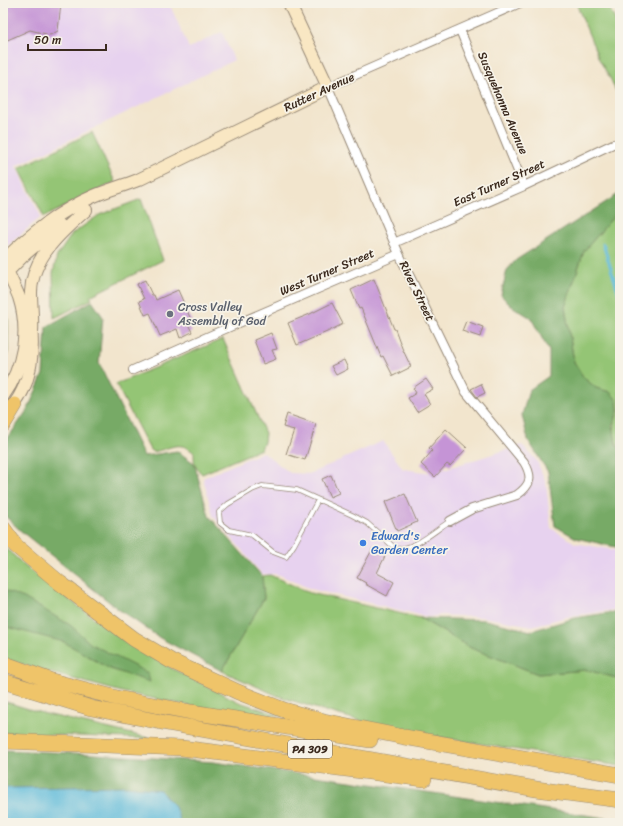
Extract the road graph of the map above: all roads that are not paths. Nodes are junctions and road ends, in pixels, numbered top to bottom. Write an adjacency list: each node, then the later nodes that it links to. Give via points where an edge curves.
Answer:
1 (289, 3): 4 (street, River Street)
2 (520, 3): 3 (street, Rutter Avenue)
3 (460, 30): 4 (street, Rutter Avenue); 6 (street, Susquehanna Avenue)
4 (328, 87): 7 (street, Rutter Avenue); 9 (street, River Street)
5 (613, 144): 6 (street, East Turner Street)
6 (524, 186): 9 (street, East Turner Street)
7 (121, 187): 8 (street, Rutter Avenue); 11 (street, Rutter Avenue, via 95,196 61,214 29,236)
8 (86, 210): 11 (street, Rutter Avenue, via 63,223); 12 (street, via 58,235 40,263 31,291)
9 (394, 243): 10 (street, River Street)
10 (399, 254): 13 (street, West Turner Street); 18 (street, River Street, via 466,392 524,462 530,478 528,485 517,495 472,509)
11 (5, 268): 12 (street, via 20,281 29,312); 14 (street, via 22,308 24,335 20,364 12,383)
12 (32, 336): 14 (street, via 28,380)
13 (133, 370)
14 (9, 401): 15 (street); 16 (highway)
15 (3, 418)
16 (3, 425)
17 (318, 500): 17 (lane, via 297,490 262,486 228,504 220,512 220,523 229,530 252,536 273,552 286,557); 18 (lane, via 367,523 396,549 417,543)
18 (450, 521)
19 (3, 528): 21 (highway)
20 (3, 536): 21 (highway)
21 (16, 546): 25 (highway, via 134,639 231,689 284,710 324,721 396,735)
22 (3, 663): 26 (highway, PA 309, via 52,681 117,698)
23 (3, 681): 27 (highway, PA 309, via 90,708 159,722)
24 (3, 742): 27 (highway, via 182,748 475,785)
25 (620, 775)
26 (620, 779)
27 (536, 789): 28 (highway, PA 309)
28 (620, 800)

